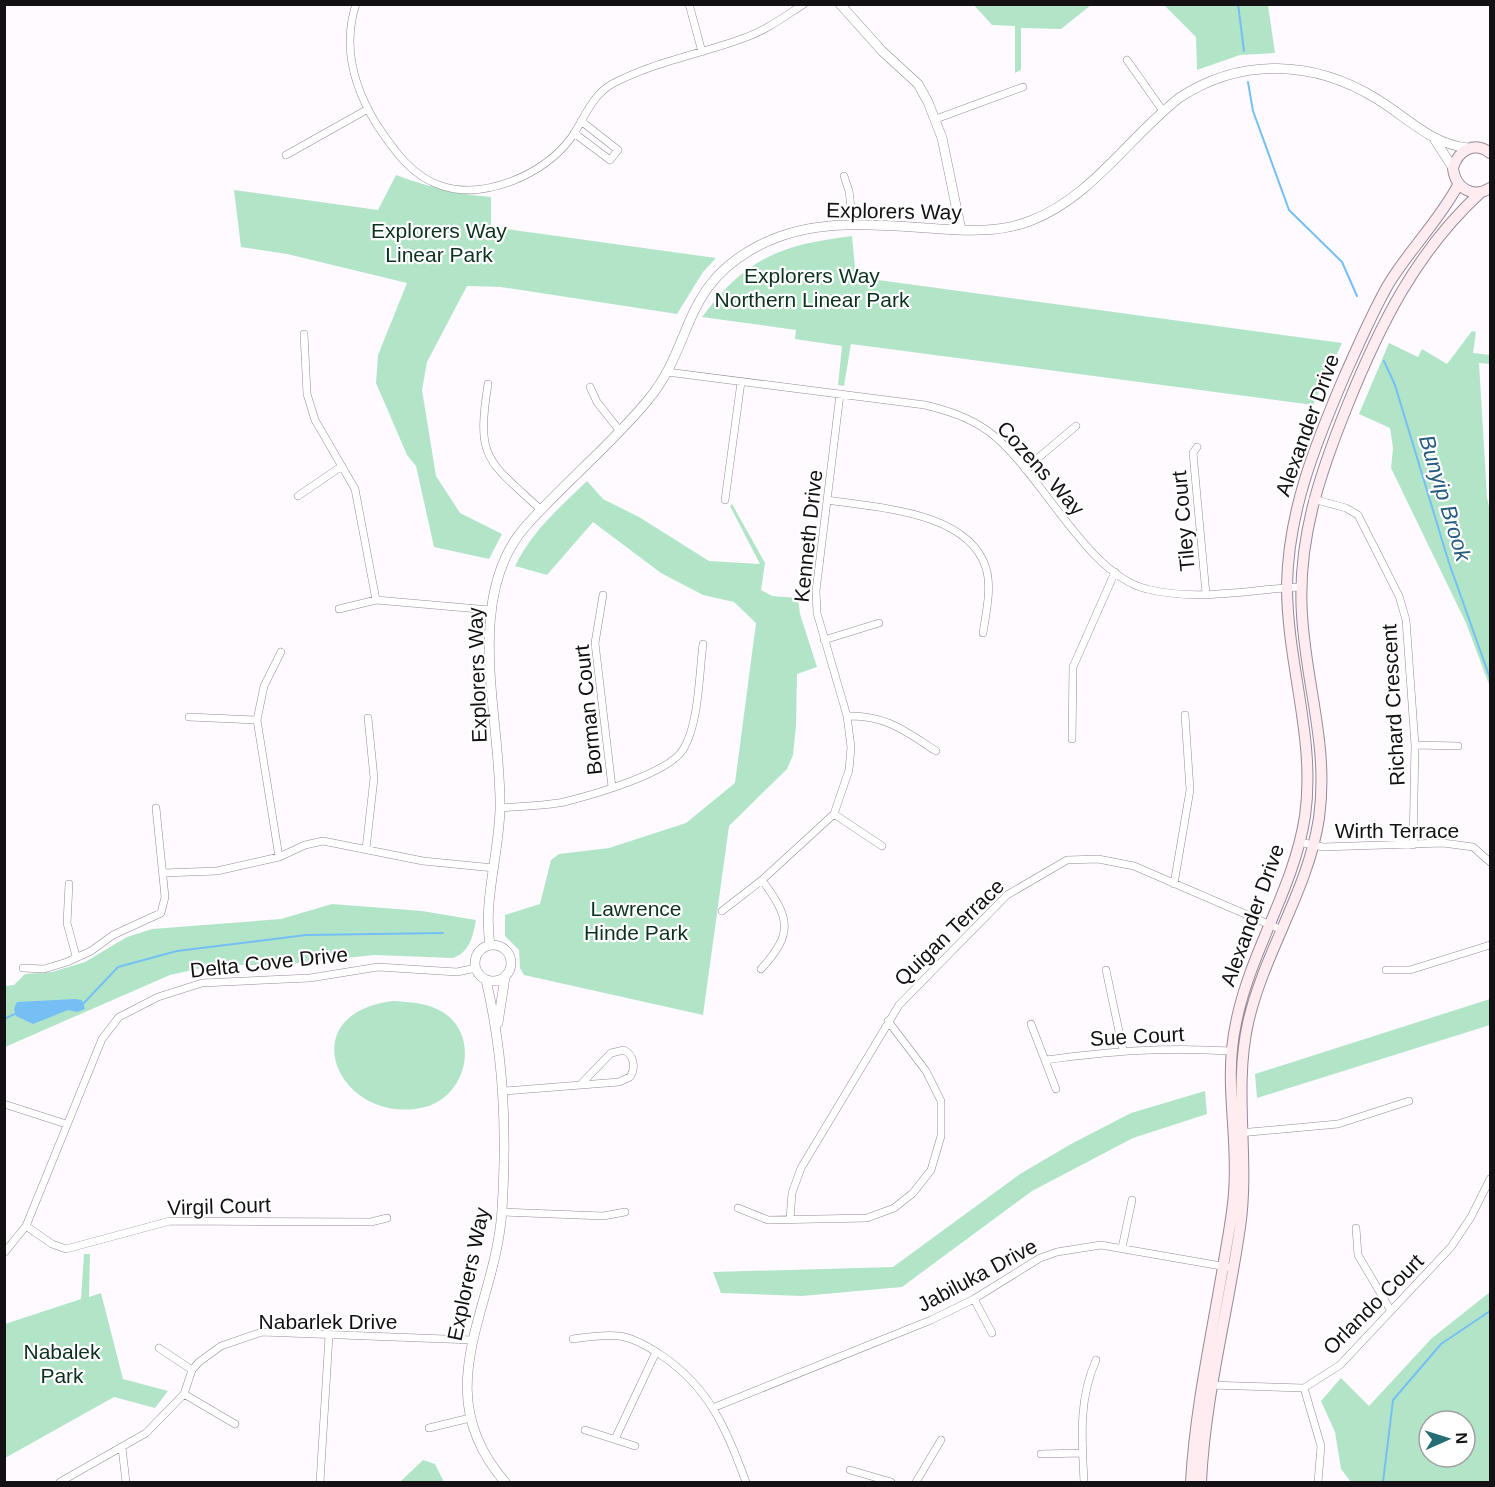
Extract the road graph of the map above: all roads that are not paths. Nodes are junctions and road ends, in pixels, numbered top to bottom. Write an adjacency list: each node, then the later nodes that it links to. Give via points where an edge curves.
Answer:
1 (356, 4): 8 (street, via 349,49 352,71)
2 (689, 4): 5 (street)
3 (804, 4): 5 (street, via 747,38)
4 (840, 4): 10 (street, via 918,84)
5 (702, 52): 11 (street, via 634,73 608,86)
6 (1127, 60): 9 (street)
7 (1023, 87): 10 (street)
8 (368, 109): 12 (street, via 394,151 414,170 441,186 472,190 507,184 527,175 550,159); 17 (street)
9 (1163, 111): 14 (street, Explorers Way, via 1197,87 1236,71 1293,68 1322,75 1377,99); 23 (street, Explorers Way, via 1075,196 1055,210 1011,227)
10 (936, 118): 23 (street)
11 (581, 122): 12 (street); 12 (street, via 618,150 610,160)
12 (574, 133)
13 (1490, 139): 15 (main road)
14 (1435, 140): 15 (street, Explorers Way, via 1450,147); 18 (street, Explorers Way)
15 (1471, 147): 16 (main road); 18 (main road, via 1460,154)
16 (1491, 153)
17 (286, 155)
18 (1453, 168): 20 (main road)
19 (844, 176): 22 (street)
20 (1458, 185): 21 (main road, via 1468,192); 42 (main road, Alexander Drive, via 1387,287 1324,424 1296,511)
21 (1485, 190): 36 (main road, Alexander Drive, via 1449,223 1392,305 1359,377)
22 (853, 224): 23 (street, Explorers Way); 25 (street, Explorers Way, via 788,234 758,246 732,263 706,288 694,307)
23 (962, 230)
24 (304, 334): 33 (street, via 307,394 315,420)
25 (667, 372): 26 (street, Cozens Way); 31 (street, Explorers Way, via 648,400)
26 (741, 382): 29 (street, Cozens Way); 37 (street)
27 (488, 384): 39 (street, via 482,433 488,456)
28 (590, 387): 31 (street)
29 (840, 394): 34 (street, Cozens Way, via 925,405 963,415 989,432); 38 (street, Kenneth Drive)
30 (1076, 426): 34 (street)
31 (619, 430): 39 (street, Explorers Way)
32 (1197, 447): 43 (street, Tiley Court, via 1193,453)
33 (342, 466): 35 (street); 45 (street, via 355,489)
34 (1025, 469): 40 (street, Cozens Way, via 1101,561)
35 (298, 496)
36 (1313, 499): 41 (main road, Alexander Drive); 59 (street, Richard Crescent, via 1346,508 1358,516 1399,596 1406,620)
37 (725, 500)
38 (828, 500): 49 (street, via 934,519 956,532 976,551 986,568 989,590); 50 (street, Kenneth Drive, via 816,591)
39 (540, 509): 47 (street, Explorers Way, via 503,560)
40 (1115, 572): 43 (street, Cozens Way, via 1144,589); 58 (street, via 1073,667)
41 (1301, 587): 42 (street, Cozens Way); 68 (main road, Alexander Drive, via 1304,639 1322,761)
42 (1287, 588): 43 (street, Cozens Way); 66 (main road, Alexander Drive, via 1292,664 1307,743 1307,798)
43 (1206, 594)
44 (603, 595): 62 (street, Borman Court, via 595,643)
45 (376, 600): 46 (street); 47 (street)
46 (339, 609)
47 (490, 610): 64 (street, Explorers Way)
48 (879, 623): 50 (street)
49 (983, 633)
50 (824, 640): 54 (street, Kenneth Drive)
51 (703, 644): 62 (street, via 691,734 683,751 672,762)
52 (281, 652): 57 (street, via 264,686)
53 (1185, 715): 77 (street, via 1191,790)
54 (847, 716): 61 (street, via 885,720); 65 (street, Kenneth Drive, via 849,770)
55 (189, 717): 57 (street)
56 (368, 718): 70 (street, via 375,778)
57 (257, 720): 71 (street)
58 (1072, 739)
59 (1415, 745): 60 (street); 67 (street, Richard Crescent)
60 (1458, 747)
61 (936, 751)
62 (612, 787): 64 (street, via 563,802)
63 (156, 808): 74 (street)
64 (500, 808): 73 (street, Explorers Way)
65 (834, 814): 69 (street); 75 (street, Kenneth Drive)
66 (1299, 842): 68 (street, Wirth Terrace); 79 (main road, Alexander Drive)
67 (1413, 844): 68 (street, Wirth Terrace); 72 (street, Wirth Terrace, via 1473,847)
68 (1313, 845): 80 (main road, Alexander Drive, via 1303,883)
69 (882, 846)
70 (366, 849): 71 (street, via 323,841); 73 (street, via 423,861)
71 (279, 857): 74 (street, via 217,871)
72 (1491, 862)
73 (494, 868): 81 (street, Explorers Way)
74 (162, 873): 83 (street, via 165,897 161,913)
75 (762, 880): 78 (street, Kenneth Drive); 86 (street, via 783,912 784,930 779,949)
76 (69, 884): 83 (street, via 67,923)
77 (1174, 884): 79 (street, Quigan Terrace); 91 (street, Quigan Terrace, via 1134,866 1098,858 1067,860 1007,895)
78 (722, 911)
79 (1269, 926): 80 (street, Quigan Terrace); 95 (main road, Alexander Drive, via 1244,989)
80 (1282, 930): 103 (main road, Alexander Drive, via 1258,987 1245,1036)
81 (490, 945): 85 (street, via 478,952); 89 (street, Explorers Way, via 502,948 510,958)
82 (1491, 945): 88 (street, via 1410,970)
83 (76, 956): 84 (street, via 44,969)
84 (23, 968)
85 (476, 968): 90 (street, Explorers Way); 102 (street, Delta Cove Drive, via 457,972 365,968 310,978 219,981 185,987 119,1017 102,1039)
86 (761, 969)
87 (1106, 970): 94 (street)
88 (1386, 970)
89 (505, 977): 90 (street); 93 (street, Explorers Way)
90 (486, 980): 93 (street, Explorers Way)
91 (888, 1021): 110 (street, Quigan Terrace, via 801,1168 792,1193); 110 (street, via 926,1071 941,1101 941,1136 932,1170 894,1208 867,1218)
92 (1031, 1024): 96 (street)
93 (498, 1028): 99 (street, Explorers Way)
94 (1123, 1050): 95 (street, Sue Court); 96 (street, Sue Court)
95 (1231, 1051): 103 (main road, Alexander Drive, via 1229,1095)
96 (1045, 1060): 98 (street)
97 (582, 1083): 97 (street, via 625,1080 633,1073 632,1058 624,1050 611,1053); 99 (street)
98 (1056, 1089)
99 (505, 1091): 107 (street, Explorers Way)
100 (1409, 1101): 103 (street, via 1338,1124)
101 (4, 1104): 102 (street)
102 (66, 1124): 111 (street, Delta Cove Drive)
103 (1237, 1133): 115 (main road, Alexander Drive, via 1243,1199)
104 (1491, 1179): 117 (street, Orlando Court, via 1451,1247)
105 (1131, 1200): 113 (street)
106 (738, 1208): 110 (street, via 768,1220)
107 (502, 1212): 108 (street, via 603,1216); 121 (street, Explorers Way)
108 (625, 1212)
109 (387, 1218): 111 (street, Virgil Court, via 370,1222 170,1221 66,1249)
110 (790, 1219)
111 (26, 1226): 114 (street, Delta Cove Drive)
112 (1356, 1228): 117 (street, via 1358,1255)
113 (1122, 1248): 115 (street, Jabiluka Drive); 116 (street, Jabiluka Drive, via 1084,1246 1057,1252)
114 (4, 1253)
115 (1228, 1267): 126 (main road, Alexander Drive)
116 (974, 1299): 118 (street); 129 (street, Jabiluka Drive, via 898,1334)
117 (1391, 1311): 127 (street, Orlando Court, via 1340,1365)
118 (992, 1333)
119 (329, 1336): 121 (street, Nabarlek Drive); 125 (street, Nabarlek Drive, via 262,1332 221,1346); 143 (street)
120 (573, 1339): 123 (street, via 619,1336)
121 (472, 1340): 130 (street, Explorers Way, via 466,1384)
122 (159, 1348): 125 (street)
123 (657, 1352): 129 (street, via 691,1377); 134 (street)
124 (1096, 1360): 138 (street, via 1082,1405)
125 (192, 1370): 128 (street)
126 (1207, 1384): 127 (street); 149 (main road, Alexander Drive); 150 (main road, Alexander Drive)
127 (1304, 1388): 151 (street, via 1321,1446)
128 (184, 1394): 131 (street); 137 (street, via 146,1433)
129 (715, 1407): 145 (street)
130 (470, 1418): 132 (street); 144 (street, Explorers Way, via 484,1453)
131 (235, 1424)
132 (429, 1428)
133 (585, 1430): 134 (street)
134 (615, 1439): 136 (street)
135 (941, 1440): 147 (street)
136 (636, 1446)
137 (122, 1448): 141 (street); 142 (street)
138 (1082, 1453): 139 (street); 148 (street)
139 (1041, 1454)
140 (850, 1470): 146 (street)
141 (60, 1482)
142 (126, 1482)
143 (320, 1482)
144 (504, 1482)
145 (746, 1482)
146 (891, 1482)
147 (916, 1482)
148 (1084, 1482)
149 (1191, 1482)
150 (1201, 1482)
151 (1318, 1482)

